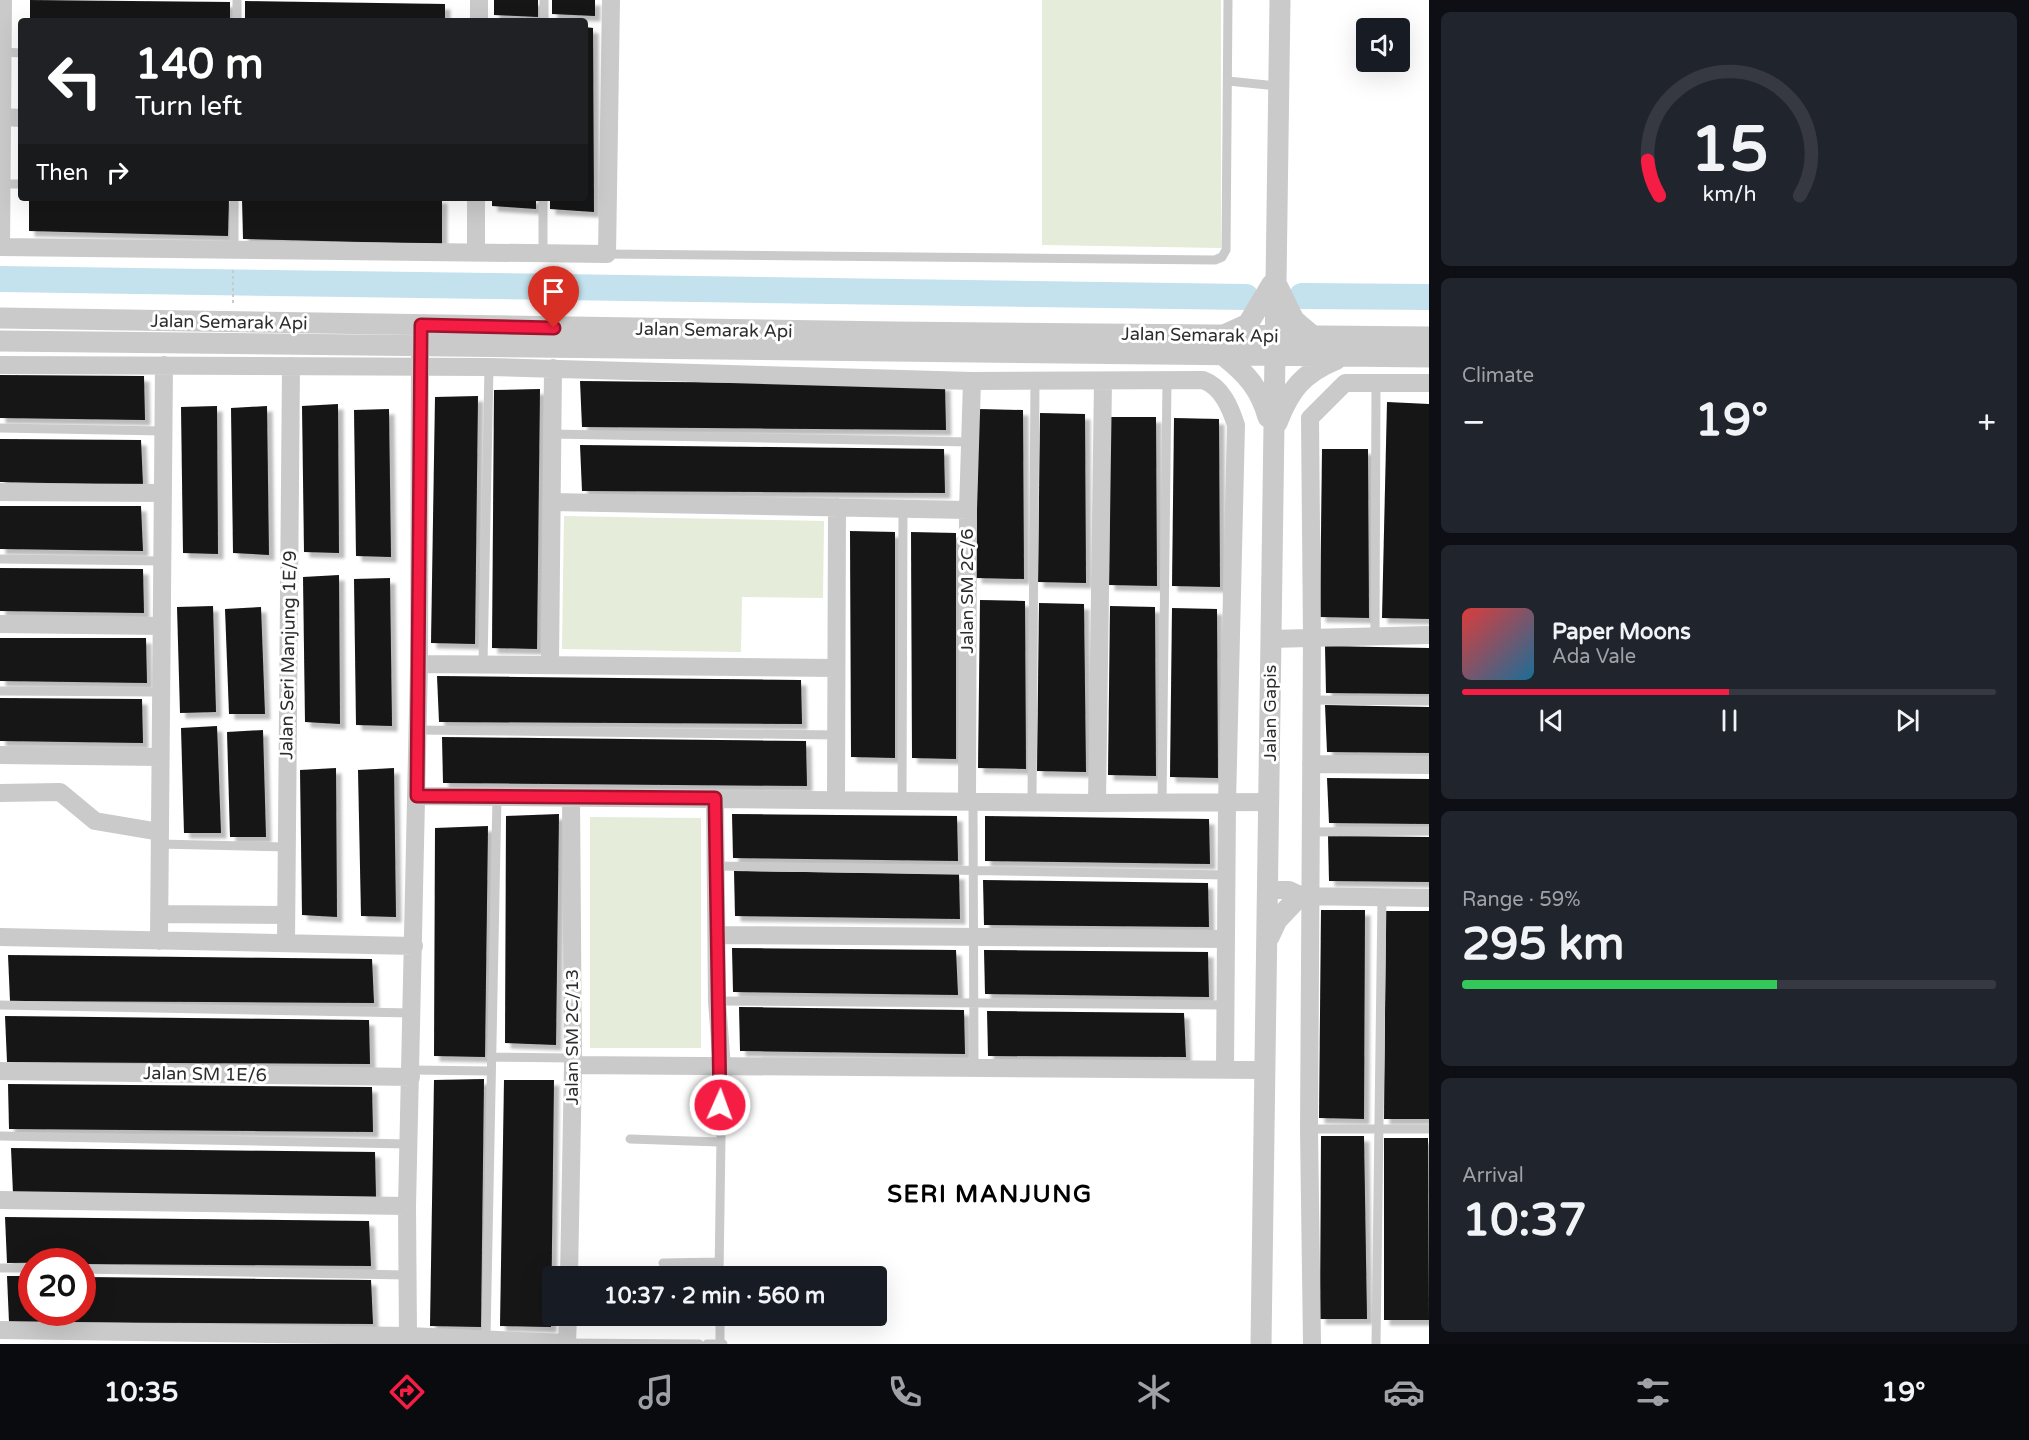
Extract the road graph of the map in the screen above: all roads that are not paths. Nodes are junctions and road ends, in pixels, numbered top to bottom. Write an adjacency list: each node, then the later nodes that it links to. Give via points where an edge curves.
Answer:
1 (3, 0): 11 (street)
2 (237, 0): 8 (lane)
3 (479, 0): 9 (street)
4 (544, 0): 10 (lane)
5 (610, 0): 26 (street)
6 (1228, 0): 13 (lane)
7 (1280, 0): 14 (street, Jalan Gapis)
8 (237, 18)
9 (479, 18)
10 (544, 18)
11 (2, 52): 12 (lane); 15 (street)
12 (18, 52)
13 (1228, 81): 14 (lane); 26 (lane, via 1226,250 1215,261)
14 (1278, 86): 27 (street, Jalan Gapis)
15 (2, 117): 16 (street); 17 (street)
16 (18, 118)
17 (1, 184): 18 (lane); 22 (street)
18 (18, 184)
19 (234, 201): 23 (lane)
20 (476, 201): 24 (street)
21 (543, 201): 25 (lane)
22 (0, 247): 23 (street)
23 (234, 249): 24 (street)
24 (476, 250): 25 (street)
25 (543, 252): 26 (street)
26 (607, 254)
27 (1275, 278): 29 (street, via 1286,308); 33 (street, via 1248,324); 34 (street, Jalan Gapis)
28 (0, 318): 32 (street, Jalan Semarak Api)
29 (1314, 337): 30 (street, Jalan Semarak Api); 34 (street, Jalan Semarak Api)
30 (1429, 338)
31 (0, 341): 32 (street, Jalan Semarak Api)
32 (420, 346): 33 (street, Jalan Semarak Api); 39 (street); 40 (street); 67 (street)
33 (1222, 346): 34 (street, Jalan Semarak Api); 51 (street, via 1261,395)
34 (1274, 346): 35 (street, Jalan Semarak Api); 51 (street, Jalan Gapis)
35 (1341, 357): 36 (street, Jalan Semarak Api); 51 (street, via 1315,368 1294,389)
36 (1429, 357)
37 (0, 365): 38 (street)
38 (164, 365): 39 (street); 49 (street)
39 (291, 366): 97 (street, Jalan Seri Manjung 1E/9)
40 (489, 367): 41 (street); 68 (lane)
41 (553, 368): 43 (street); 50 (street)
42 (1167, 380): 45 (street); 92 (lane); 93 (street, via 1203,380 1214,384 1229,405 1236,425)
43 (972, 381): 44 (street); 52 (street, Jalan SM 2C/6)
44 (1035, 381): 45 (street); 89 (lane)
45 (1103, 381): 91 (street)
46 (1376, 382): 47 (street); 63 (lane); 65 (street, via 1345,383 1310,418)
47 (1429, 383)
48 (0, 429): 49 (lane)
49 (163, 431): 54 (street)
50 (552, 434): 52 (lane); 55 (street)
51 (1273, 435): 66 (street, Jalan Gapis)
52 (970, 442): 58 (street, Jalan SM 2C/6)
53 (0, 492): 54 (street)
54 (163, 493): 60 (street)
55 (551, 502): 56 (street); 69 (street)
56 (837, 507): 57 (street); 70 (street)
57 (903, 508): 58 (street); 87 (lane)
58 (968, 510): 88 (street, Jalan SM 2C/6)
59 (0, 559): 60 (lane)
60 (162, 561): 62 (street)
61 (0, 624): 62 (street)
62 (161, 626): 72 (street)
63 (1375, 635): 64 (street); 65 (street)
64 (1429, 635)
65 (1312, 637): 66 (street); 73 (street)
66 (1270, 639): 90 (street, Jalan Gapis)
67 (419, 664): 68 (street); 75 (street)
68 (483, 664): 69 (street)
69 (550, 664): 70 (street)
70 (836, 668): 76 (street)
71 (0, 691): 72 (lane)
72 (161, 692): 78 (street)
73 (1311, 700): 74 (lane); 79 (street)
74 (1429, 701)
75 (418, 730): 76 (lane); 82 (street)
76 (836, 735): 86 (street)
77 (0, 755): 78 (street)
78 (160, 757): 96 (street)
79 (1311, 764): 80 (street); 95 (street)
80 (1429, 765)
81 (0, 793): 96 (street, via 60,792 95,821)
82 (417, 796): 83 (street); 112 (street)
83 (497, 796): 84 (street); 118 (lane)
84 (571, 797): 85 (street); 119 (street, Jalan SM 2C/13)
85 (715, 798): 86 (street); 98 (street)
86 (836, 799): 87 (street)
87 (902, 800): 88 (street)
88 (970, 801): 89 (street); 99 (lane)
89 (1032, 802): 91 (street)
90 (1269, 802): 93 (street); 101 (street, Jalan Gapis, via 1269,862)
91 (1097, 803): 92 (street)
92 (1162, 803): 93 (street)
93 (1227, 803): 100 (street)
94 (1429, 831): 95 (lane)
95 (1309, 832): 101 (street)
96 (159, 838): 97 (lane); 104 (street)
97 (286, 847): 105 (street, Jalan Seri Manjung 1E/9)
98 (716, 866): 99 (lane); 106 (street)
99 (974, 870): 100 (lane); 108 (lane)
100 (1226, 875): 109 (street)
101 (1289, 896): 102 (street); 123 (street, Jalan Gapis, via 1268,940); 127 (street)
102 (1382, 897): 103 (street); 128 (lane)
103 (1429, 898)
104 (159, 914): 105 (street); 110 (street)
105 (286, 915): 111 (street, Jalan Seri Manjung 1E/9)
106 (717, 935): 108 (street); 113 (street)
107 (0, 937): 110 (street)
108 (974, 937): 109 (street); 114 (lane)
109 (1226, 939): 116 (street)
110 (159, 941): 111 (street)
111 (286, 943): 112 (street)
112 (414, 946): 117 (street)
113 (717, 1001): 114 (lane); 120 (street)
114 (974, 1004): 116 (lane); 121 (lane)
115 (0, 1005): 117 (lane)
116 (1225, 1005): 122 (street)
117 (412, 1013): 126 (street)
118 (491, 1057): 119 (lane); 125 (lane)
119 (573, 1062): 120 (street); 138 (street, Jalan SM 2C/13)
120 (722, 1068): 121 (street); 132 (lane)
121 (974, 1068): 122 (street)
122 (1225, 1070): 123 (street)
123 (1264, 1070): 153 (street, Jalan Gapis)
124 (0, 1071): 126 (street, Jalan SM 1E/6)
125 (491, 1071): 126 (lane); 148 (lane)
126 (411, 1074): 133 (street)
127 (1309, 1129): 128 (lane); 154 (street)
128 (1378, 1129): 129 (lane); 155 (lane)
129 (1429, 1129)
130 (0, 1136): 133 (lane)
131 (630, 1139): 132 (lane)
132 (719, 1142): 136 (lane)
133 (409, 1144): 135 (street)
134 (0, 1200): 135 (street)
135 (407, 1206): 143 (street)
136 (719, 1262): 137 (lane); 139 (lane)
137 (663, 1263)
138 (569, 1266)
139 (719, 1266)
140 (0, 1268): 141 (lane)
141 (18, 1268)
142 (96, 1269): 143 (lane)
143 (407, 1275): 147 (street)
144 (568, 1326): 149 (street)
145 (721, 1326): 152 (lane)
146 (0, 1330): 147 (street)
147 (408, 1336): 148 (street)
148 (486, 1337): 149 (street)
149 (567, 1343): 150 (lane)
150 (699, 1344)
151 (707, 1344): 152 (lane)
152 (722, 1344)
153 (1261, 1344)
154 (1312, 1344)
155 (1376, 1344)

